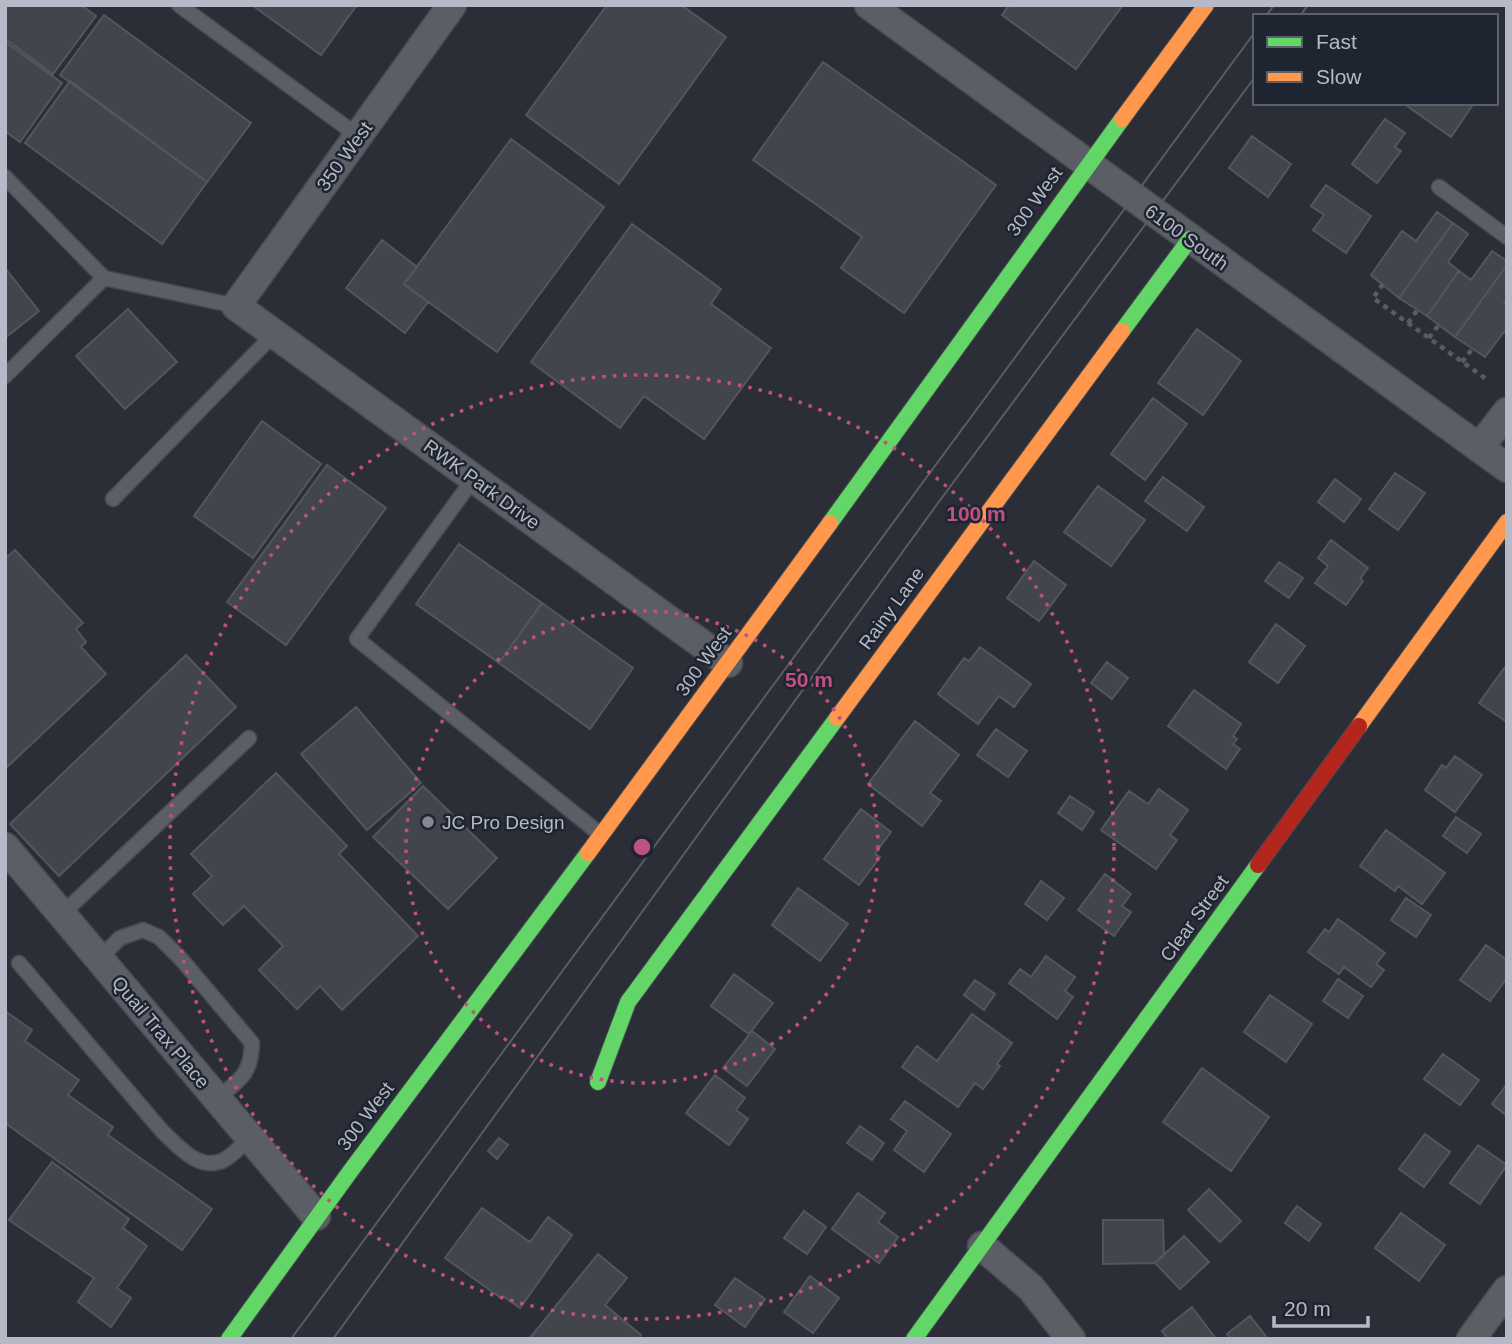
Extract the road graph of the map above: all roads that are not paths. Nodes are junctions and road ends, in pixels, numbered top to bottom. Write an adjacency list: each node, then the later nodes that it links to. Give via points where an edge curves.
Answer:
1 (179, 5): 5 (lane)
2 (452, 5): 5 (street, 350 West)
3 (869, 5): 6 (street, 6100 South)
4 (1206, 5): 6 (street, 300 West)
5 (358, 136): 12 (street, 350 West)
6 (1087, 164): 10 (street, 6100 South); 21 (street, 300 West)
7 (5, 177): 11 (lane)
8 (1438, 187): 9 (lane)
9 (1507, 237)
10 (1189, 239): 16 (street, 6100 South); 28 (street, Rainy Lane, via 628,1002)
11 (104, 278): 12 (lane); 14 (lane)
12 (236, 306): 13 (street, RWK Park Drive)
13 (274, 334): 18 (street, RWK Park Drive); 19 (lane)
14 (5, 376)
15 (1507, 412): 16 (street)
16 (1479, 448): 17 (street, 6100 South)
17 (1507, 468)
18 (474, 478): 21 (street, RWK Park Drive); 23 (lane, via 357,639)
19 (113, 499)
20 (1507, 522): 32 (street, Clear Street)
21 (728, 663): 23 (street, 300 West)
22 (249, 738): 25 (lane)
23 (601, 835): 31 (street, 300 West)
24 (5, 847): 25 (street, Quail Trax Place)
25 (62, 914): 26 (street, Quail Trax Place)
26 (99, 958): 29 (street, Quail Trax Place); 29 (lane, via 121,938 142,930 159,937 252,1043 252,1063)
27 (19, 963): 30 (lane, via 187,1155 205,1163 224,1160)
28 (598, 1082)
29 (218, 1099): 30 (street, Quail Trax Place)
30 (250, 1138): 31 (street, Quail Trax Place)
31 (316, 1216): 34 (street, 300 West)
32 (982, 1246): 35 (street, Clear Street); 36 (street, via 1031,1288)
33 (1507, 1290): 37 (street)
34 (229, 1339)
35 (914, 1339)
36 (1071, 1339)
37 (1471, 1339)

